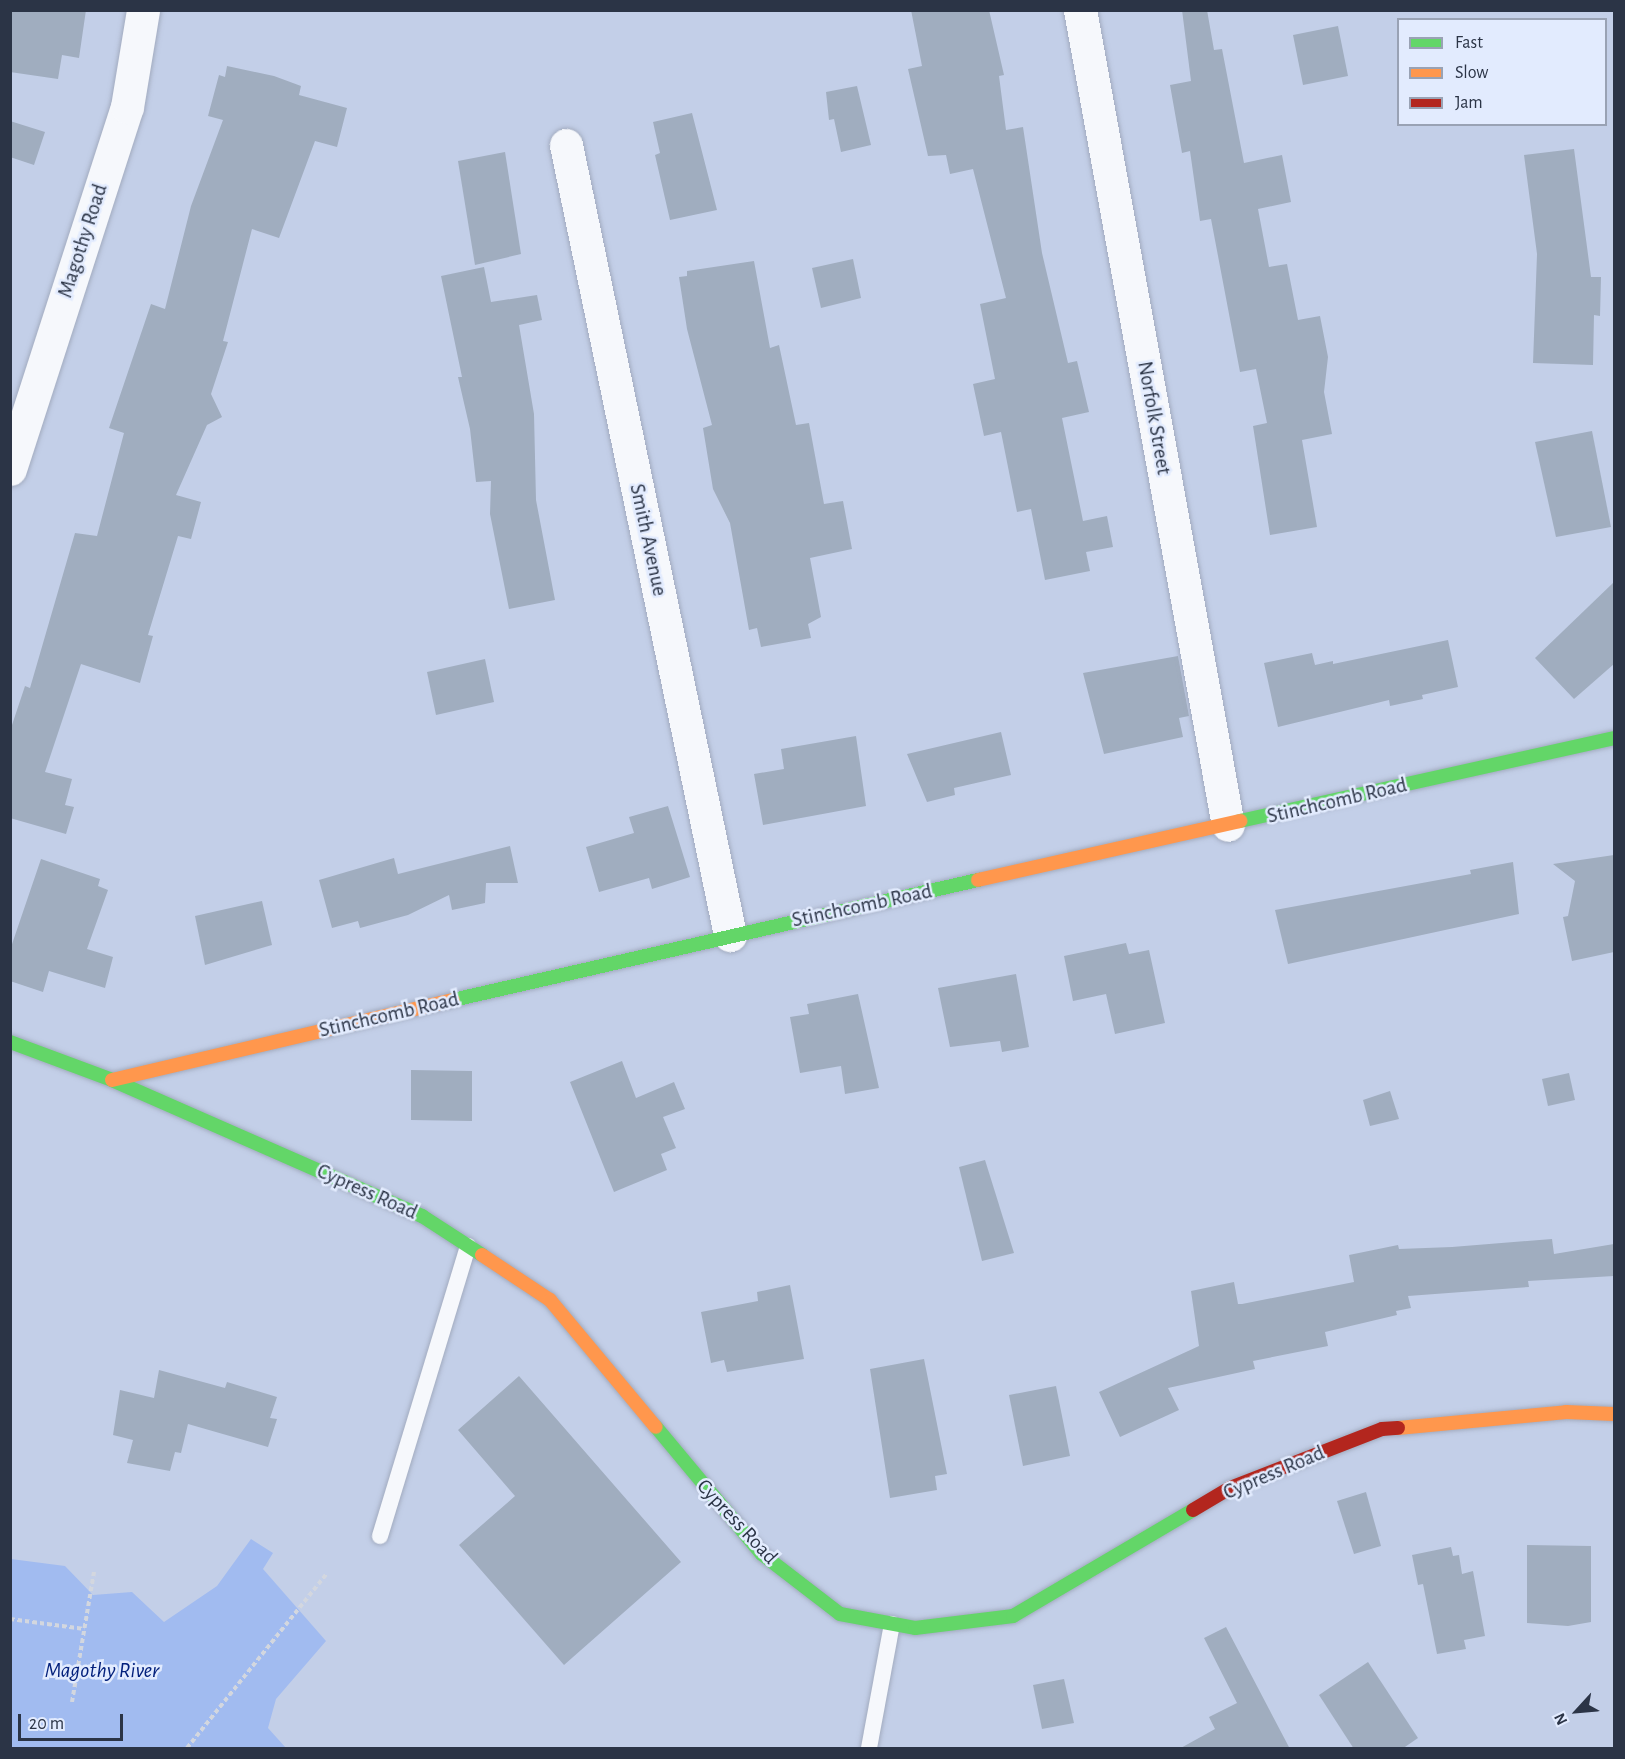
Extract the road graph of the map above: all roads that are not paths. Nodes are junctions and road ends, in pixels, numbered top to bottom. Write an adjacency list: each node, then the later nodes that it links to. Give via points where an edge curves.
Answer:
1 (142, 10): 4 (street, Magothy Road, via 127,107)
2 (1080, 10): 6 (street, Norfolk Street)
3 (566, 145): 7 (street, Smith Avenue)
4 (10, 469)
5 (1614, 738): 6 (street, Stinchcomb Road)
6 (1228, 825): 7 (street, Stinchcomb Road)
7 (730, 935): 9 (street, Stinchcomb Road)
8 (10, 1042): 9 (street, Cypress Road)
9 (112, 1080): 10 (street, Cypress Road, via 422,1216)
10 (468, 1246): 12 (lane); 13 (street, Cypress Road, via 550,1300 762,1554 840,1614)
11 (1614, 1414): 13 (street, Cypress Road, via 1566,1412 1382,1429 1230,1488 1013,1616 915,1628)
12 (380, 1536)
13 (892, 1624): 14 (lane)
14 (869, 1749)

